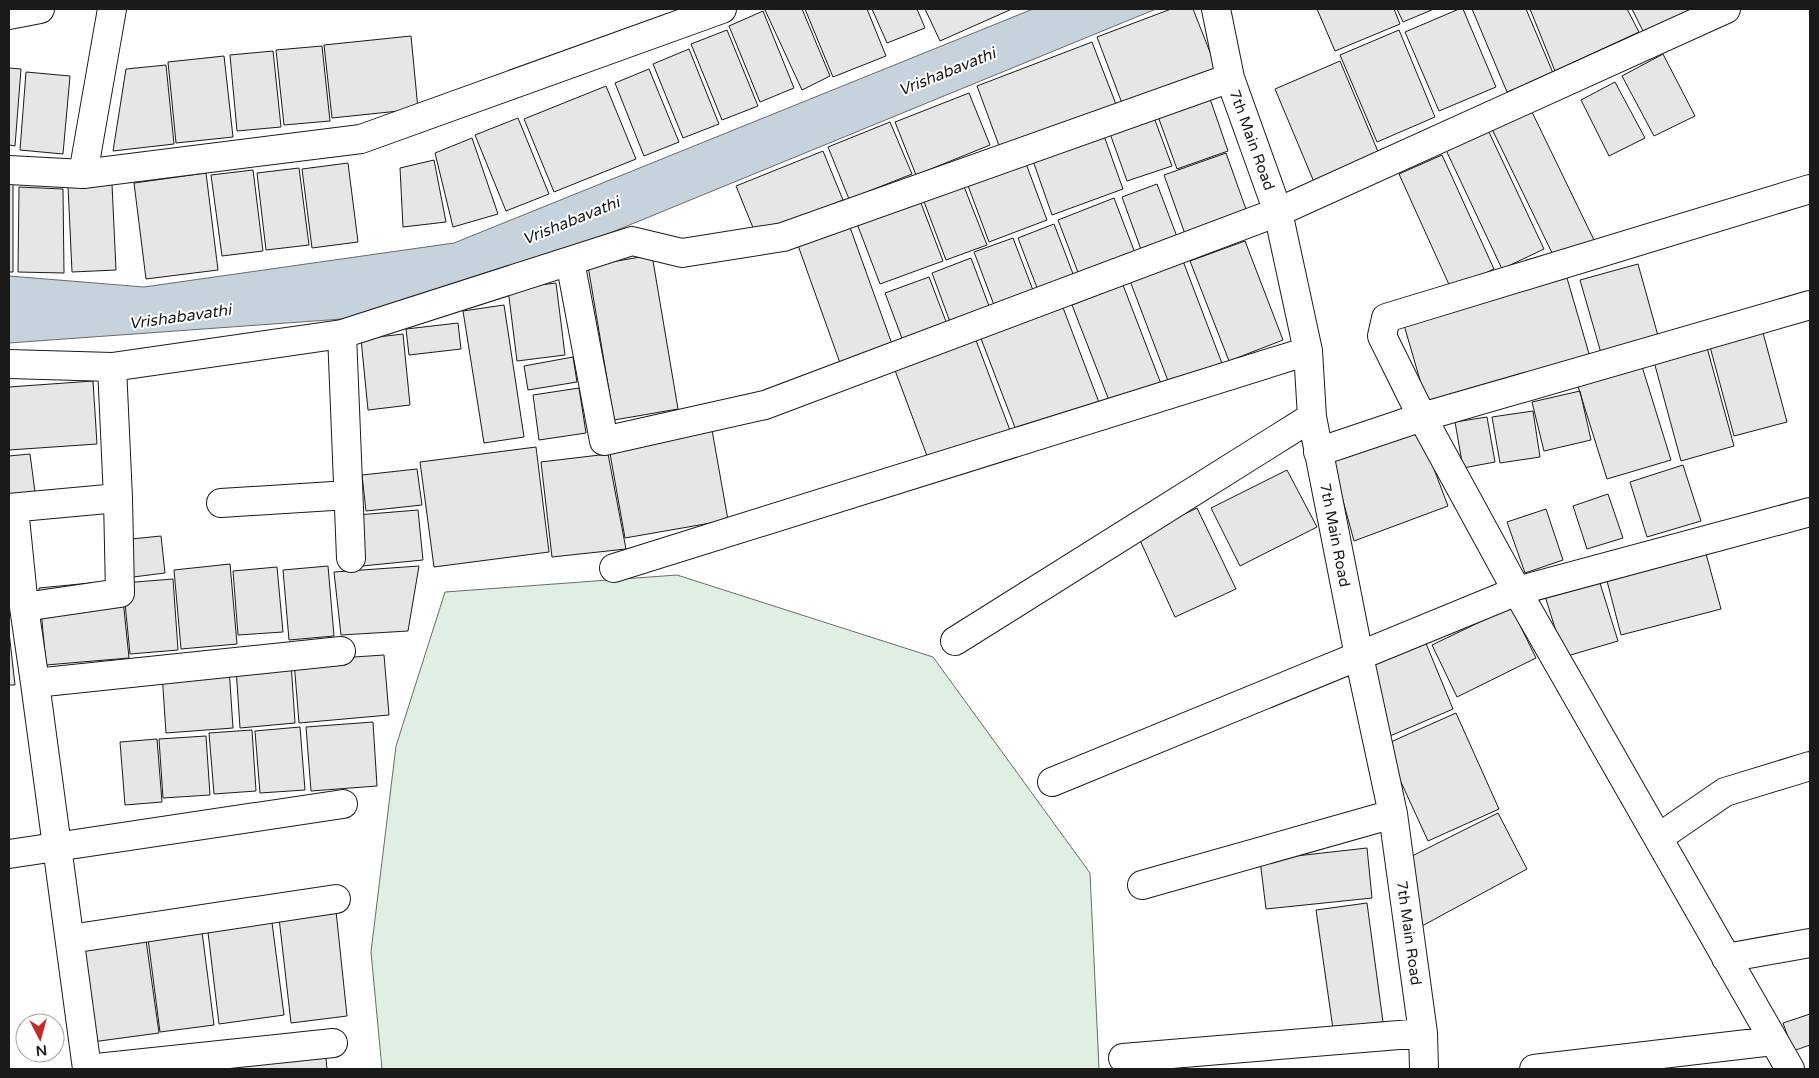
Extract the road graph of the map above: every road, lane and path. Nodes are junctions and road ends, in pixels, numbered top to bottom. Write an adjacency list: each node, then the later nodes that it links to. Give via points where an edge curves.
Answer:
1 (40, 9): 6 (street)
2 (112, 9): 9 (street)
3 (722, 9): 9 (street, via 361,139)
4 (1216, 9): 7 (street, 7th Main Road)
5 (1726, 9): 11 (street)
6 (9, 15)
7 (1230, 78): 11 (street, 7th Main Road); 12 (street, via 783,238 682,253 632,241)
8 (9, 170): 9 (street)
9 (83, 174)
10 (1810, 189): 19 (street, via 1386,318 1382,336)
11 (1278, 212): 12 (street, via 765,405 604,441); 15 (street, 7th Main Road)
12 (570, 261): 14 (street)
13 (1810, 305): 19 (street)
14 (342, 334): 17 (street); 21 (street)
15 (1308, 351): 18 (street, 7th Main Road); 27 (street)
16 (9, 364): 17 (street)
17 (112, 367): 22 (street)
18 (1312, 417): 20 (street, 7th Main Road); 30 (street)
19 (1422, 417): 20 (street); 28 (street)
20 (1318, 452): 32 (street, 7th Main Road)
21 (348, 495): 23 (street); 26 (street)
22 (118, 498): 24 (street); 29 (street, via 120,593)
23 (221, 503)
24 (11, 508): 29 (street)
25 (1810, 512): 28 (street)
26 (351, 558)
27 (614, 568)
28 (1517, 591): 32 (street); 38 (street)
29 (24, 606): 33 (street)
30 (955, 641)
31 (341, 651): 33 (street)
32 (1359, 656): 35 (street); 37 (street, 7th Main Road)
33 (35, 683): 39 (street)
34 (1810, 766): 38 (street, via 1725,792)
35 (1052, 782)
36 (343, 804): 39 (street)
37 (1393, 814): 41 (street); 46 (street, 7th Main Road)
38 (1658, 838): 45 (street)
39 (57, 847): 40 (street); 43 (street)
40 (9, 854)
41 (1142, 885)
42 (336, 899): 43 (street)
43 (70, 939): 50 (street)
44 (1810, 943): 45 (street)
45 (1726, 958): 47 (street)
46 (1423, 1033): 49 (street); 51 (street, 7th Main Road)
47 (1773, 1041): 52 (street); 53 (street)
48 (333, 1043): 50 (street)
49 (1123, 1058)
50 (87, 1069)
51 (1424, 1069)
52 (1534, 1069)
53 (1790, 1069)

